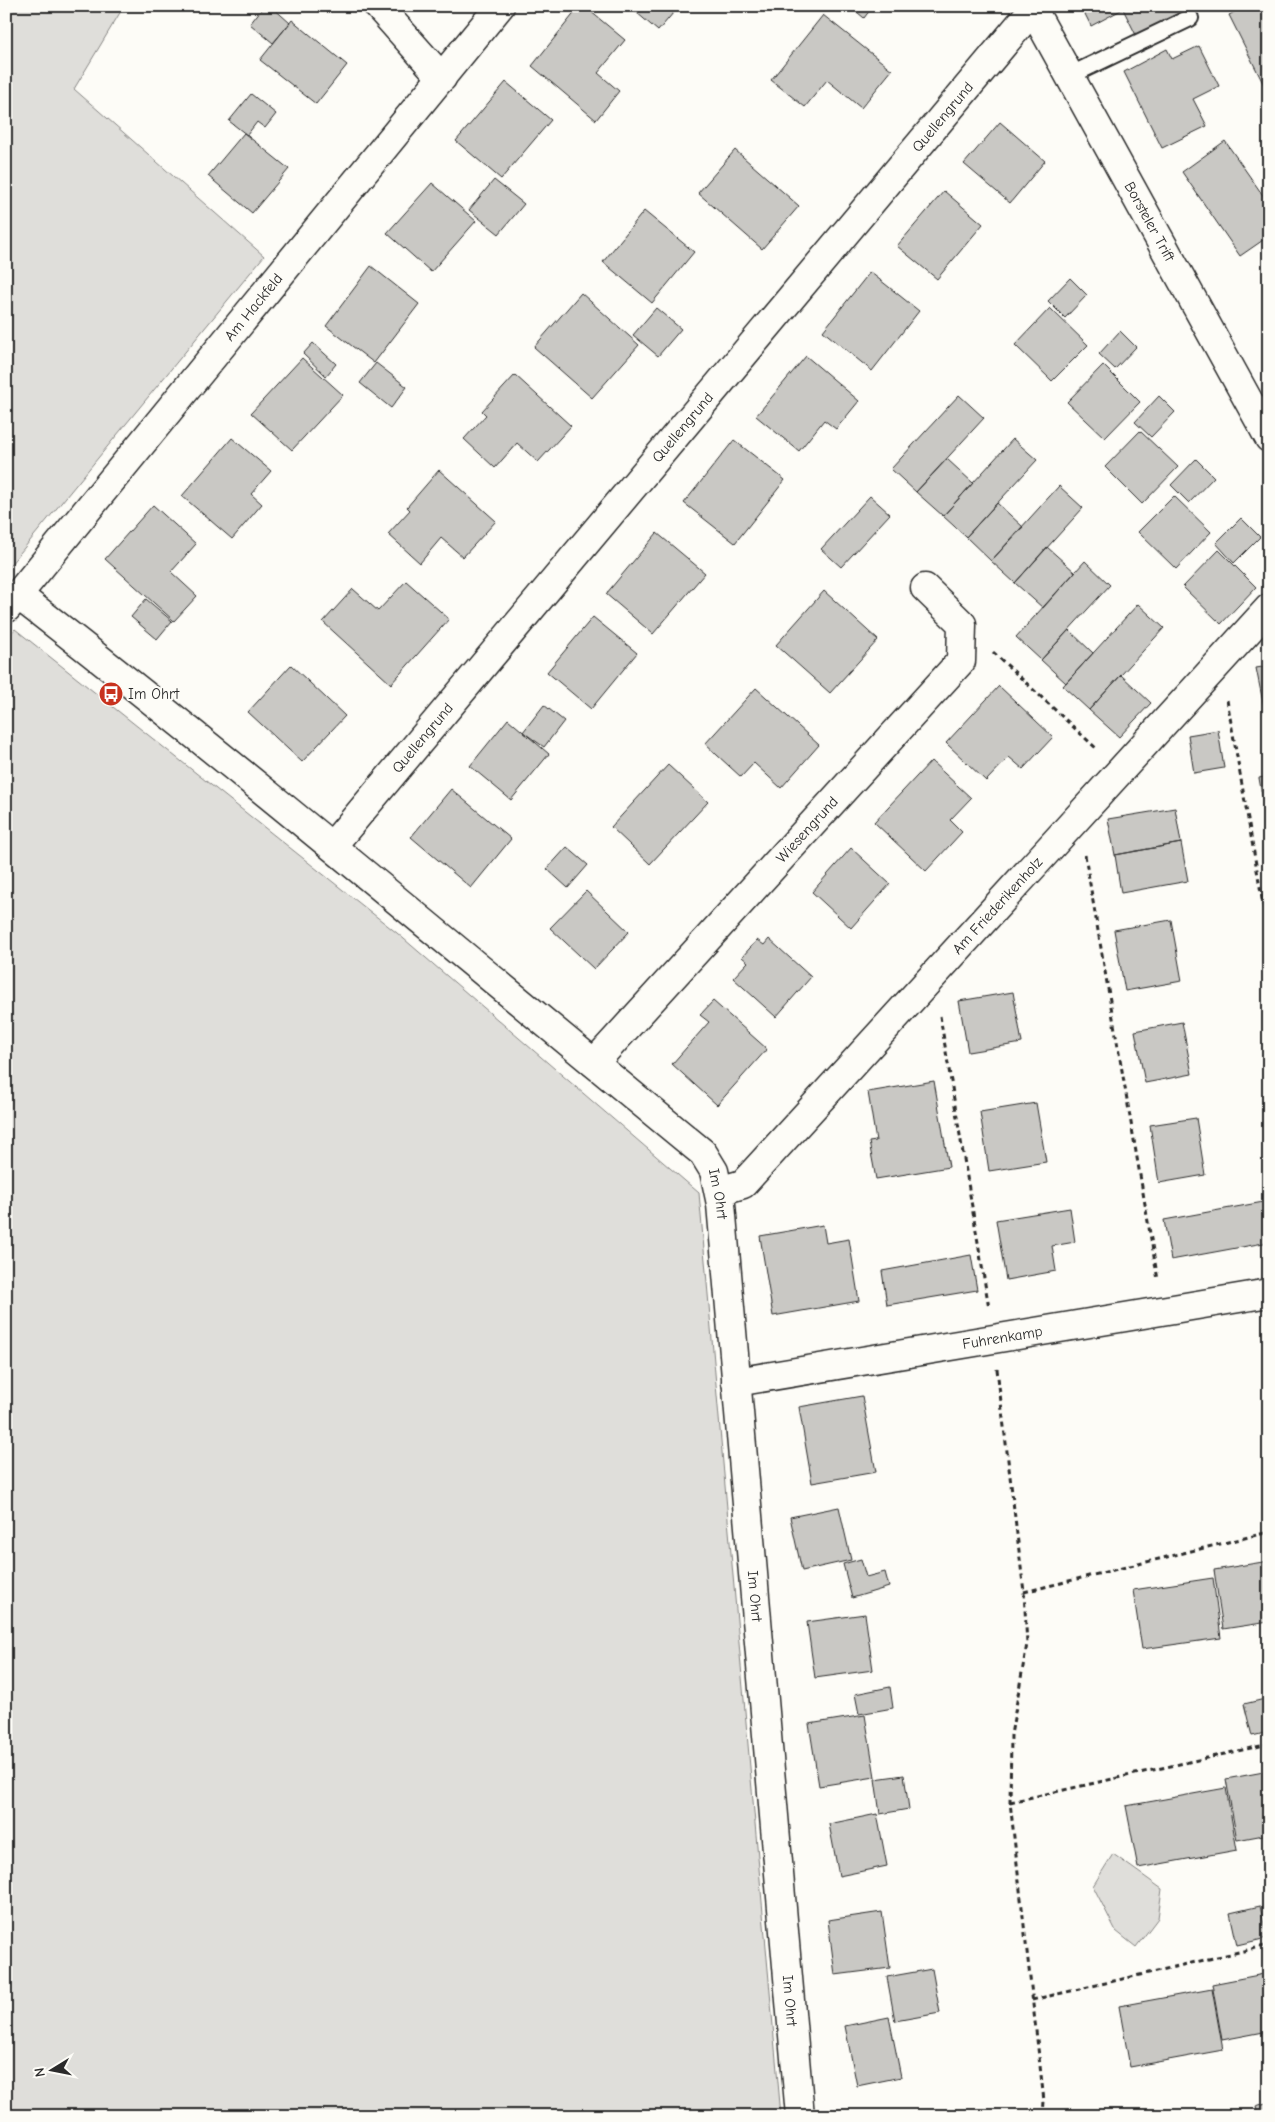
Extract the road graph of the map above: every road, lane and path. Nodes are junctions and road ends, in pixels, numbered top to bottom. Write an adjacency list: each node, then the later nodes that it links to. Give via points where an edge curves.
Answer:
1 (378, 6): 6 (street)
2 (500, 6): 6 (street, Am Hackfeld)
3 (1032, 8): 5 (street, Borsteler Trift); 15 (street, Quellengrund)
4 (1190, 18): 5 (lane)
5 (1069, 76): 7 (street, Borsteler Trift)
6 (442, 78): 9 (street, Am Hackfeld)
7 (1269, 438)
8 (925, 588): 11 (street)
9 (12, 602): 15 (street, Im Ohrt, via 123,676)
10 (1269, 608): 12 (street, Am Friederikenholz)
11 (962, 624): 13 (path); 18 (street, Wiesengrund, via 961,661)
12 (1220, 661): 13 (street, Am Friederikenholz); 16 (path)
13 (1121, 770): 14 (street, Am Friederikenholz)
14 (1078, 817): 17 (street, Am Friederikenholz); 21 (path)
15 (332, 846): 18 (street, Im Ohrt)
16 (1269, 938)
17 (933, 976): 19 (street, Am Friederikenholz, via 743,1184); 22 (path)
18 (594, 1063): 19 (street, Im Ohrt, via 703,1153 714,1171)
19 (719, 1191): 23 (street, Im Ohrt)
20 (1269, 1293): 21 (street, Fuhrenkamp)
21 (1163, 1310): 22 (street, Fuhrenkamp)
22 (994, 1339): 23 (street, Fuhrenkamp); 25 (path)
23 (736, 1382): 30 (street, Im Ohrt)
24 (1269, 1532): 25 (path)
25 (1024, 1592): 27 (path, via 1027,1644 1011,1735)
26 (1269, 1744): 27 (path)
27 (1010, 1802): 29 (path)
28 (1269, 1946): 29 (path)
29 (1032, 2000): 31 (path)
30 (800, 2116)
31 (1044, 2116)

